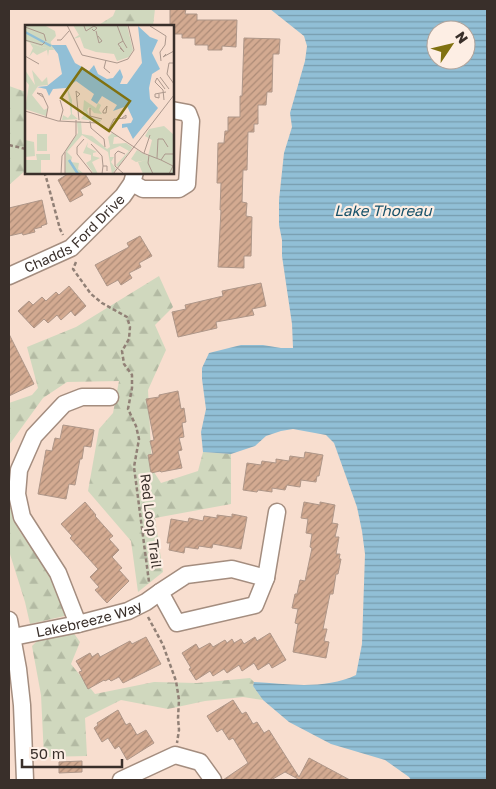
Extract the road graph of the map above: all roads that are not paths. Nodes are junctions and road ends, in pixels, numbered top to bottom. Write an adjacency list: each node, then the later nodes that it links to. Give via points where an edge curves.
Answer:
1 (174, 110): 2 (street, Chadds Ford Drive, via 188,113 191,121 187,184 179,189 144,189)
2 (134, 178): 3 (street, Chadds Ford Drive, via 123,196 70,248)
3 (9, 276)
4 (110, 398): 9 (street, via 82,397 64,404 34,436 19,470 17,494 22,517 58,573)
5 (277, 512): 6 (street)
6 (266, 578): 7 (street, Lakebreeze Way, via 232,569 195,573 186,575); 7 (street, via 255,605 177,623)
7 (160, 592): 9 (street, Lakebreeze Way, via 128,611)
8 (9, 620): 10 (street)
9 (78, 624): 10 (street, Lakebreeze Way)
10 (12, 637): 11 (street, via 22,705)
11 (25, 780)
12 (121, 780): 13 (street, via 175,755 200,762)
13 (213, 780)

